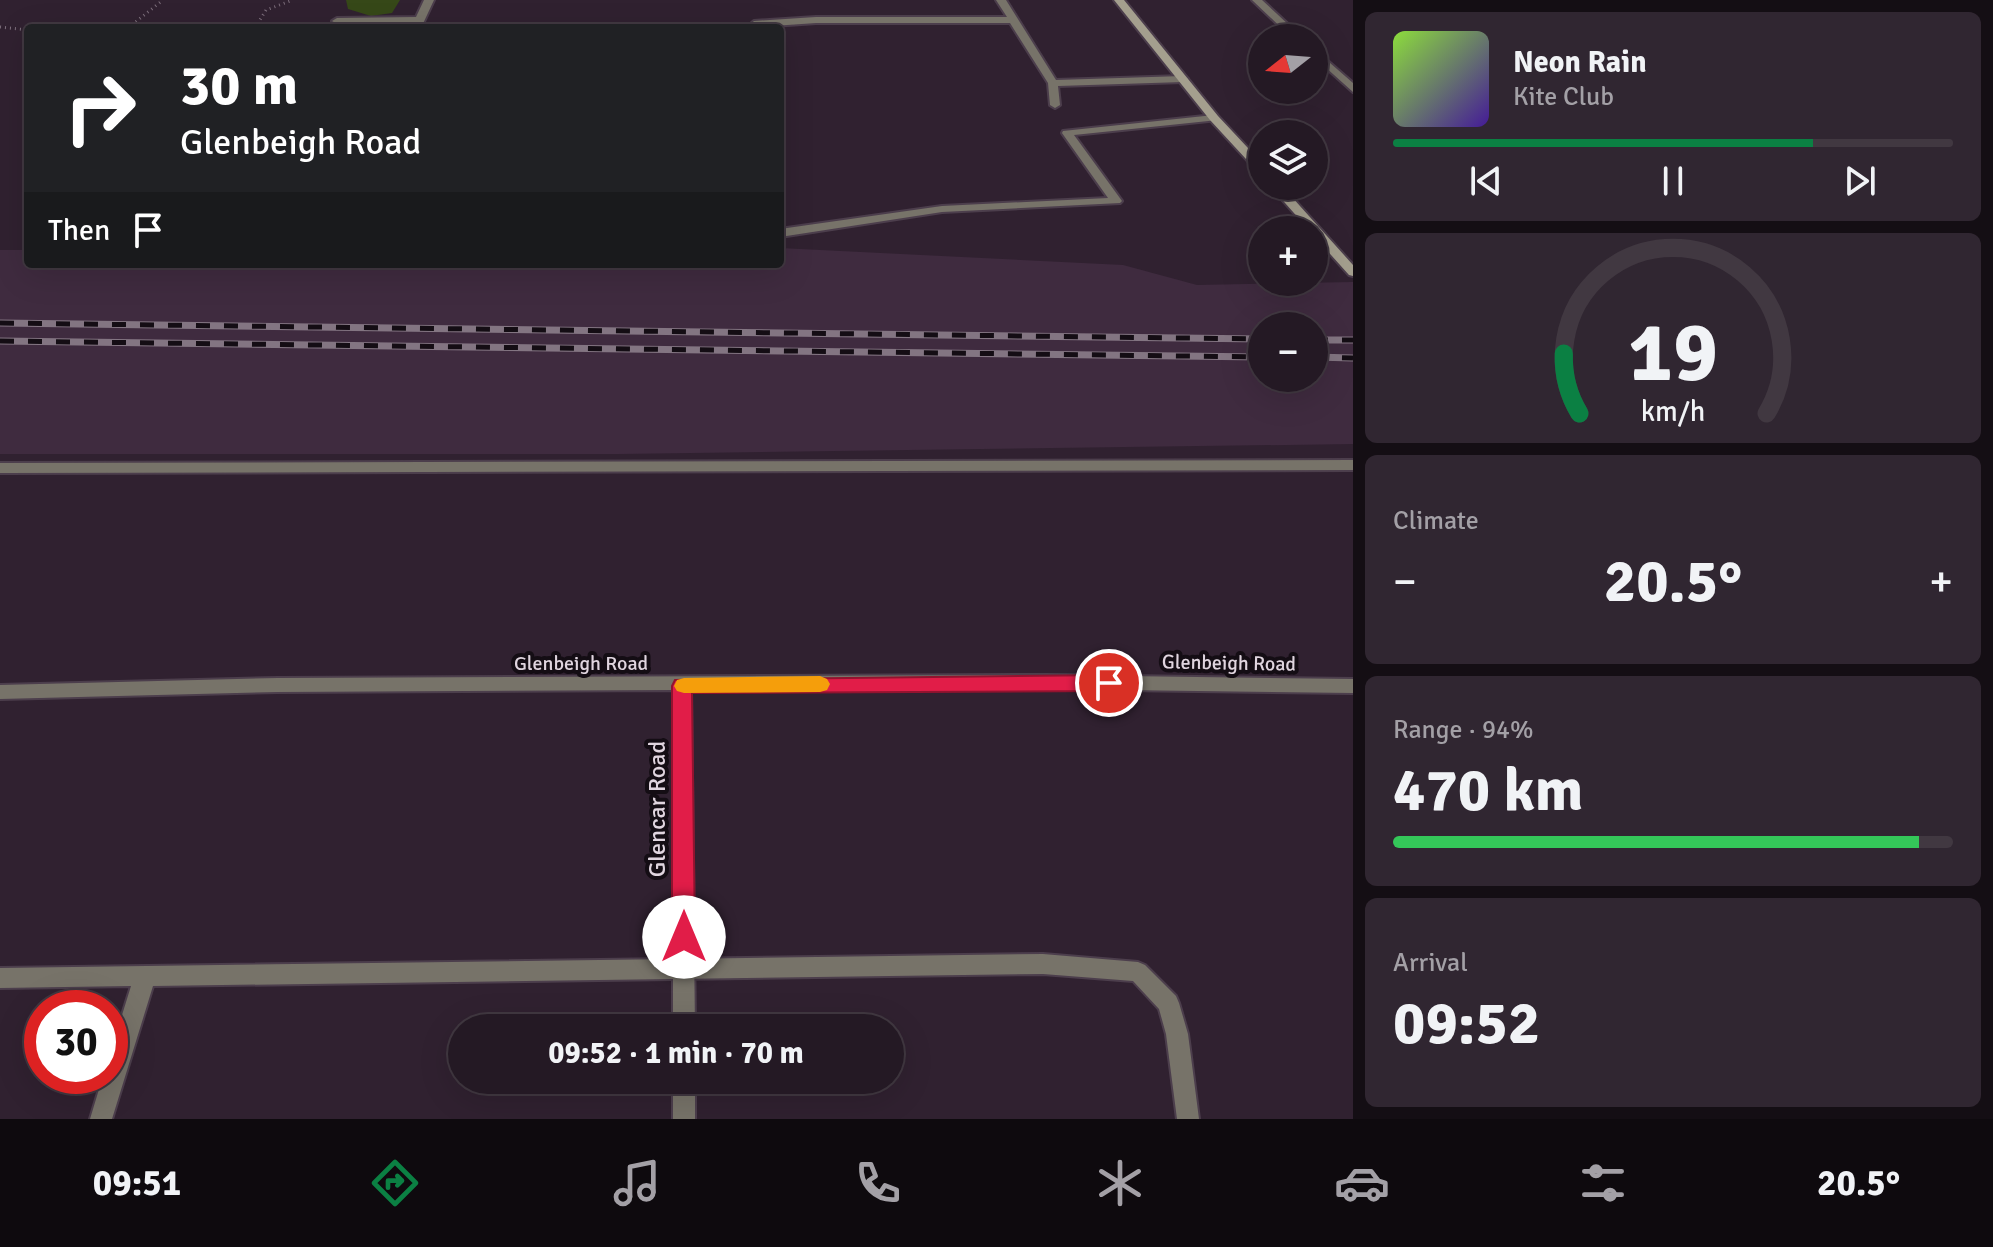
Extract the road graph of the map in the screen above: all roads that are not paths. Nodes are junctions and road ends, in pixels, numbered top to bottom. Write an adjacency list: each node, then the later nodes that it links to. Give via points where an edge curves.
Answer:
1 (429, 0): 7 (street)
2 (1001, 0): 5 (street)
3 (1119, 0): 11 (main road)
4 (1257, 0): 9 (street)
5 (1013, 20): 8 (street); 12 (street)
6 (337, 21): 7 (street)
7 (417, 24)
8 (754, 24)
9 (1283, 24)
10 (1328, 65): 13 (street)
11 (1183, 79): 12 (street); 15 (main road)
12 (1053, 83): 14 (street)
13 (1353, 89)
14 (1055, 105)
15 (1214, 118): 16 (main road); 18 (street, via 1067,133 1116,201 942,209)
16 (1248, 155)
17 (1289, 200): 19 (main road)
18 (784, 232)
19 (1353, 272)
20 (1353, 465): 21 (street)
21 (0, 468)
22 (682, 686): 23 (street, Glenbeigh Road); 24 (street, Glenbeigh Road, via 278,685); 25 (street, Glencar Road)
23 (1353, 686)
24 (0, 692)
25 (684, 969): 26 (street); 28 (street, Glencar Road); 32 (street, via 1043,964 1138,972 1168,1003)
26 (145, 976): 27 (street); 30 (street)
27 (0, 978)
28 (684, 1014)
29 (684, 1094): 31 (street)
30 (101, 1119)
31 (684, 1119)
32 (1188, 1119)

